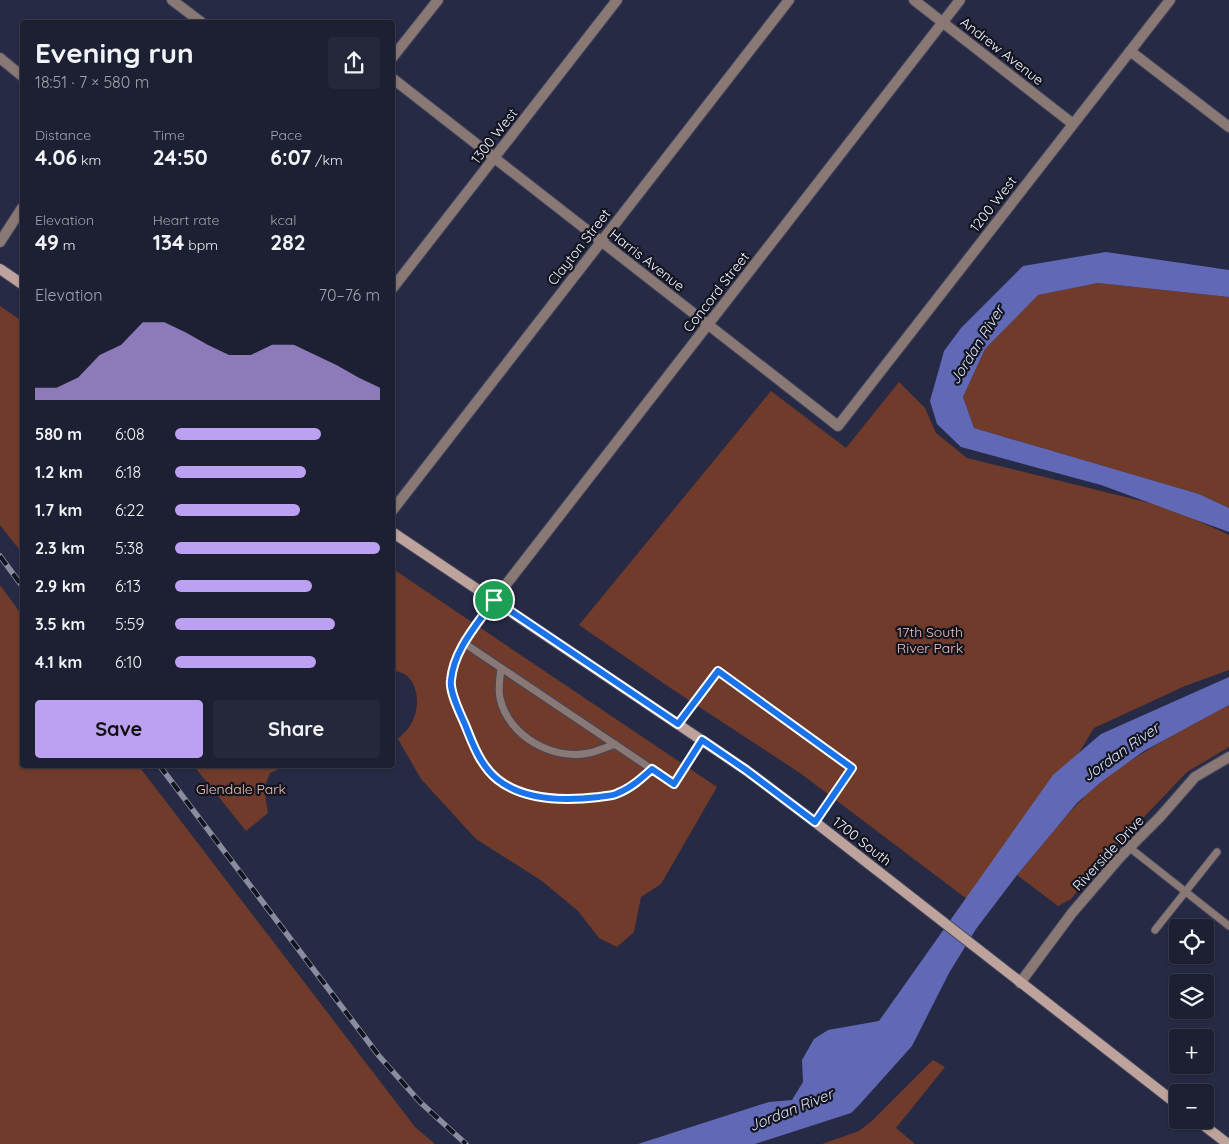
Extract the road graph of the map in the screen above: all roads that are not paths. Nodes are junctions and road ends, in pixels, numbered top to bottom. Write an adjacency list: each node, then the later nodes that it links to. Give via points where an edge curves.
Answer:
1 (172, 0): 8 (street)
2 (438, 0): 11 (street)
3 (616, 0): 17 (street, 1300 West)
4 (789, 0): 19 (street, Clayton Street)
5 (914, 0): 9 (street, Andrew Avenue)
6 (960, 0): 9 (street, Concord Street)
7 (1170, 0): 10 (street, 1200 West)
8 (198, 20)
9 (942, 22): 15 (street, Andrew Avenue); 24 (street, Concord Street)
10 (1130, 51): 15 (street, 1200 West); 16 (street)
11 (395, 54)
12 (0, 58): 13 (street)
13 (20, 74)
14 (395, 80): 17 (street, Harris Avenue)
15 (1073, 124): 25 (street, 1200 West)
16 (1229, 127)
17 (494, 158): 19 (street, Harris Avenue); 23 (street, 1300 West)
18 (20, 211): 20 (street)
19 (601, 241): 24 (street, Harris Avenue); 26 (street, Clayton Street)
20 (0, 242)
21 (0, 269): 22 (street)
22 (20, 283)
23 (395, 285)
24 (708, 325): 25 (street, Harris Avenue); 28 (street, Concord Street)
25 (838, 426)
26 (395, 507)
27 (395, 534): 28 (street, 1700 South)
28 (494, 600): 29 (lane); 31 (street, 1700 South)
29 (464, 643): 30 (lane); 35 (lane, via 455,660 450,682 458,708 484,765 510,788 530,795 588,798 617,794)
30 (501, 668): 33 (lane); 33 (lane, via 499,697 505,714 523,735 538,746 565,754 588,753)
31 (678, 724): 32 (street, 1700 South); 36 (lane, via 718,671 734,682 852,768)
32 (702, 740): 35 (lane, via 674,784); 36 (street, 1700 South)
33 (615, 744): 35 (lane)
34 (1229, 757): 37 (street, Riverside Drive, via 1195,777)
35 (652, 769)
36 (815, 822): 42 (street, 1700 South)
37 (1130, 848): 39 (lane); 42 (street, Riverside Drive, via 1088,894)
38 (1217, 852): 39 (lane)
39 (1185, 892): 40 (lane); 41 (lane)
40 (1229, 926)
41 (1155, 930)
42 (1020, 983): 43 (street, 1700 South)
43 (1169, 1098)
44 (1209, 1129): 45 (street)
45 (1228, 1144)

